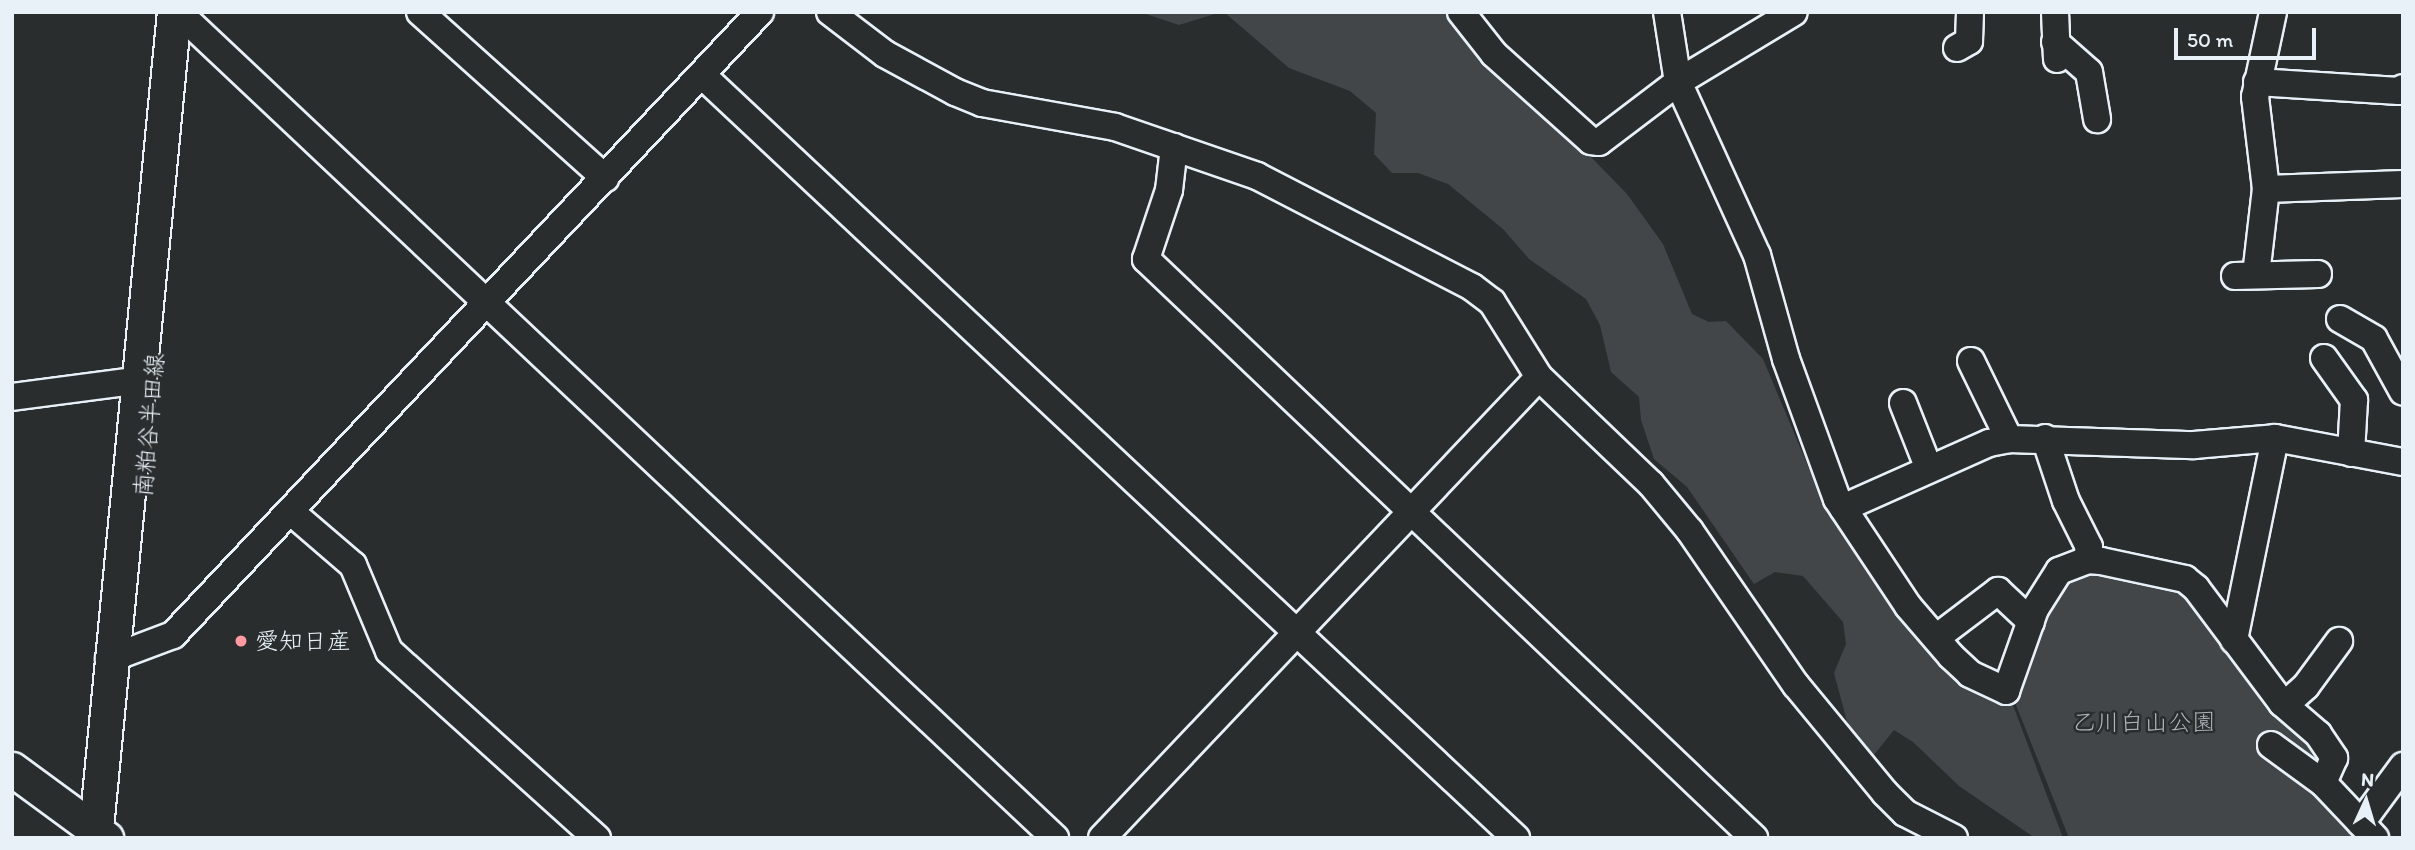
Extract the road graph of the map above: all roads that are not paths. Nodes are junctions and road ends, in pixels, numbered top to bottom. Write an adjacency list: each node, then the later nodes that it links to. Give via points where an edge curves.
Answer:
1 (420, 12): 20 (street)
2 (760, 12): 13 (street)
3 (830, 12): 19 (street, via 885,54 955,93 982,103 1085,120)
4 (1461, 12): 15 (street, via 1494,54 1591,141 1599,142)
5 (1667, 12): 15 (street)
6 (1794, 12): 15 (street)
7 (1970, 12): 12 (street, via 1969,41)
8 (2055, 12): 11 (street)
9 (2273, 12): 16 (street)
10 (181, 14): 24 (street); 29 (main road, 南粕谷半田線); 48 (main road, 南粕谷半田線)
11 (2055, 42): 14 (street); 18 (street, via 2089,72)
12 (1957, 47)
13 (702, 75): 20 (street); 44 (street)
14 (2062, 75)
15 (1678, 82): 39 (street, via 1757,255 1786,359)
16 (2257, 82): 17 (street); 22 (street, via 2256,125)
17 (2403, 88)
18 (2097, 119)
19 (1174, 148): 28 (street, via 1256,176 1472,288 1492,302); 41 (street, via 1169,190 1146,259)
20 (605, 178): 24 (street)
21 (2403, 184): 22 (street)
22 (2266, 189): 23 (street, via 2245,276)
23 (2318, 274)
24 (488, 301): 40 (street); 57 (street)
25 (2340, 319): 30 (street, via 2374,339)
26 (2324, 358): 36 (street, via 2354,400)
27 (1971, 361): 35 (street)
28 (1539, 377): 41 (street); 61 (street, via 1651,484 1690,531 1796,685 1885,793 1905,813)
29 (141, 380): 31 (street); 48 (main road, 南粕谷半田線)
30 (2403, 392)
31 (12, 397)
32 (1903, 403): 38 (street)
33 (2045, 438): 34 (street, via 2194,445); 35 (street); 42 (street, via 2066,501 2089,547)
34 (2275, 438): 36 (street); 46 (street)
35 (2009, 439): 38 (street)
36 (2351, 453): 37 (street)
37 (2403, 462)
38 (1929, 469): 39 (street)
39 (1843, 508): 45 (street, via 1908,606)
40 (290, 511): 48 (street, via 173,635); 56 (street, via 353,565 389,651)
41 (1409, 511): 44 (street); 60 (street)
42 (2087, 560): 43 (street, via 2059,571 2049,581); 46 (street, via 2185,579)
43 (2031, 622): 45 (street, via 1998,592); 45 (street, via 2006,691 1970,674)
44 (1299, 631): 58 (street); 59 (street)
45 (1936, 638)
46 (2234, 639): 49 (street)
47 (2339, 642): 49 (street, via 2306,686)
48 (120, 654): 55 (main road, 南粕谷半田線)
49 (2285, 705): 53 (street, via 2331,751 2334,758)
50 (2272, 745): 53 (street)
51 (2403, 766): 54 (street)
52 (12, 769): 55 (main road)
53 (2323, 783): 54 (street)
54 (2368, 830)
55 (103, 836)
56 (597, 838)
57 (1055, 838)
58 (1102, 838)
59 (1516, 838)
60 (1754, 838)
61 (1954, 838)

